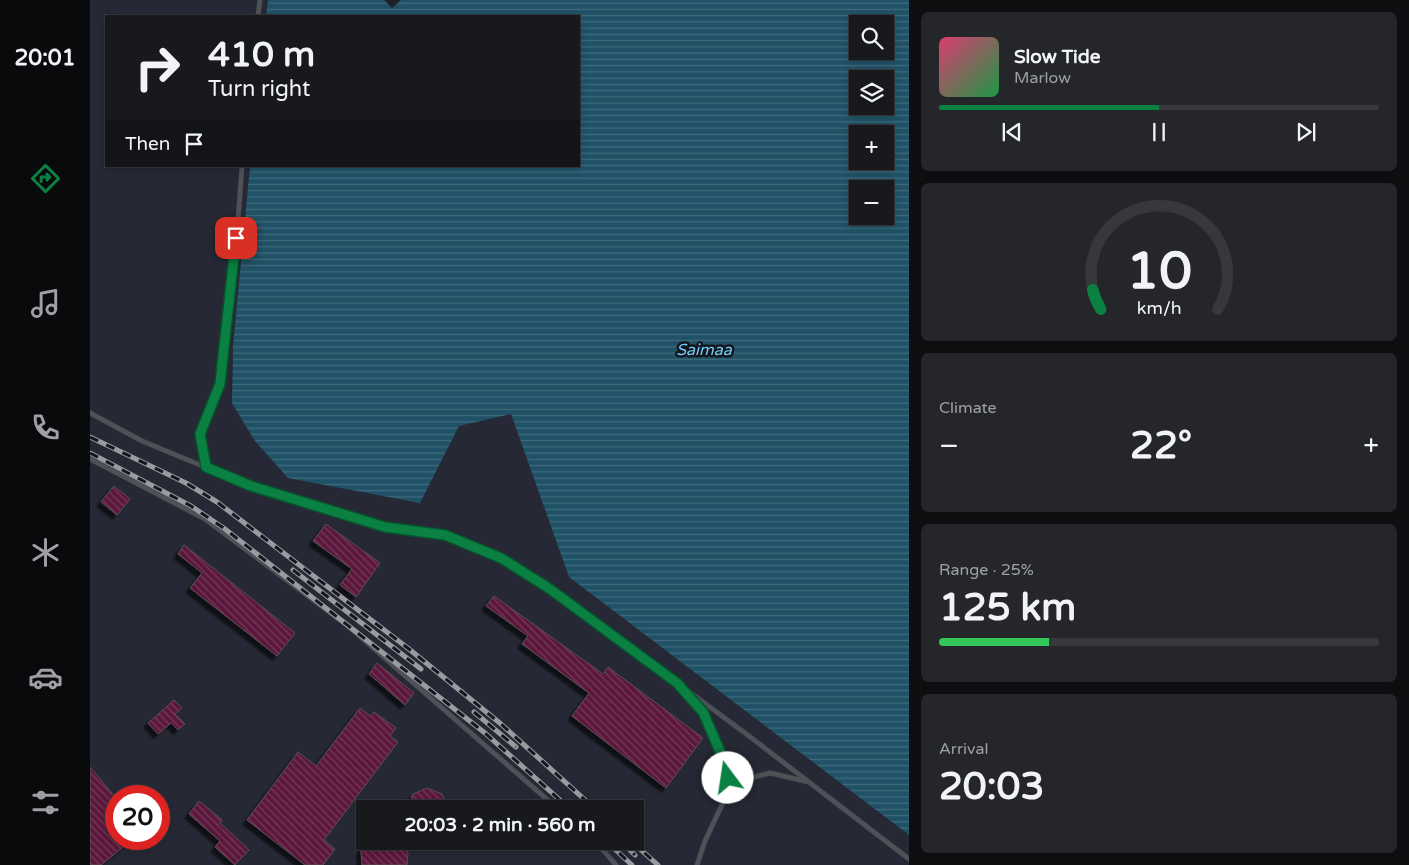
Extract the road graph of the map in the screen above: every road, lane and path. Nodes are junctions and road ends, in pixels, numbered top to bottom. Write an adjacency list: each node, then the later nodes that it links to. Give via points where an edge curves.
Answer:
1 (260, 0): 2 (lane)
2 (258, 15)
3 (242, 167): 6 (lane, via 234,276 220,384 200,434)
4 (90, 413): 6 (lane, via 142,441)
5 (90, 459): 10 (lane, via 205,519 348,626)
6 (206, 467): 7 (lane, via 251,486 385,527 445,535 501,558 550,589)
7 (677, 683): 8 (lane); 9 (lane, via 703,712 714,733 726,765)
8 (810, 782): 9 (lane, via 770,773 746,779); 12 (lane)
9 (729, 790): 14 (lane)
10 (548, 800)
11 (603, 850): 13 (lane)
12 (909, 859)
13 (616, 865)
14 (697, 865)

